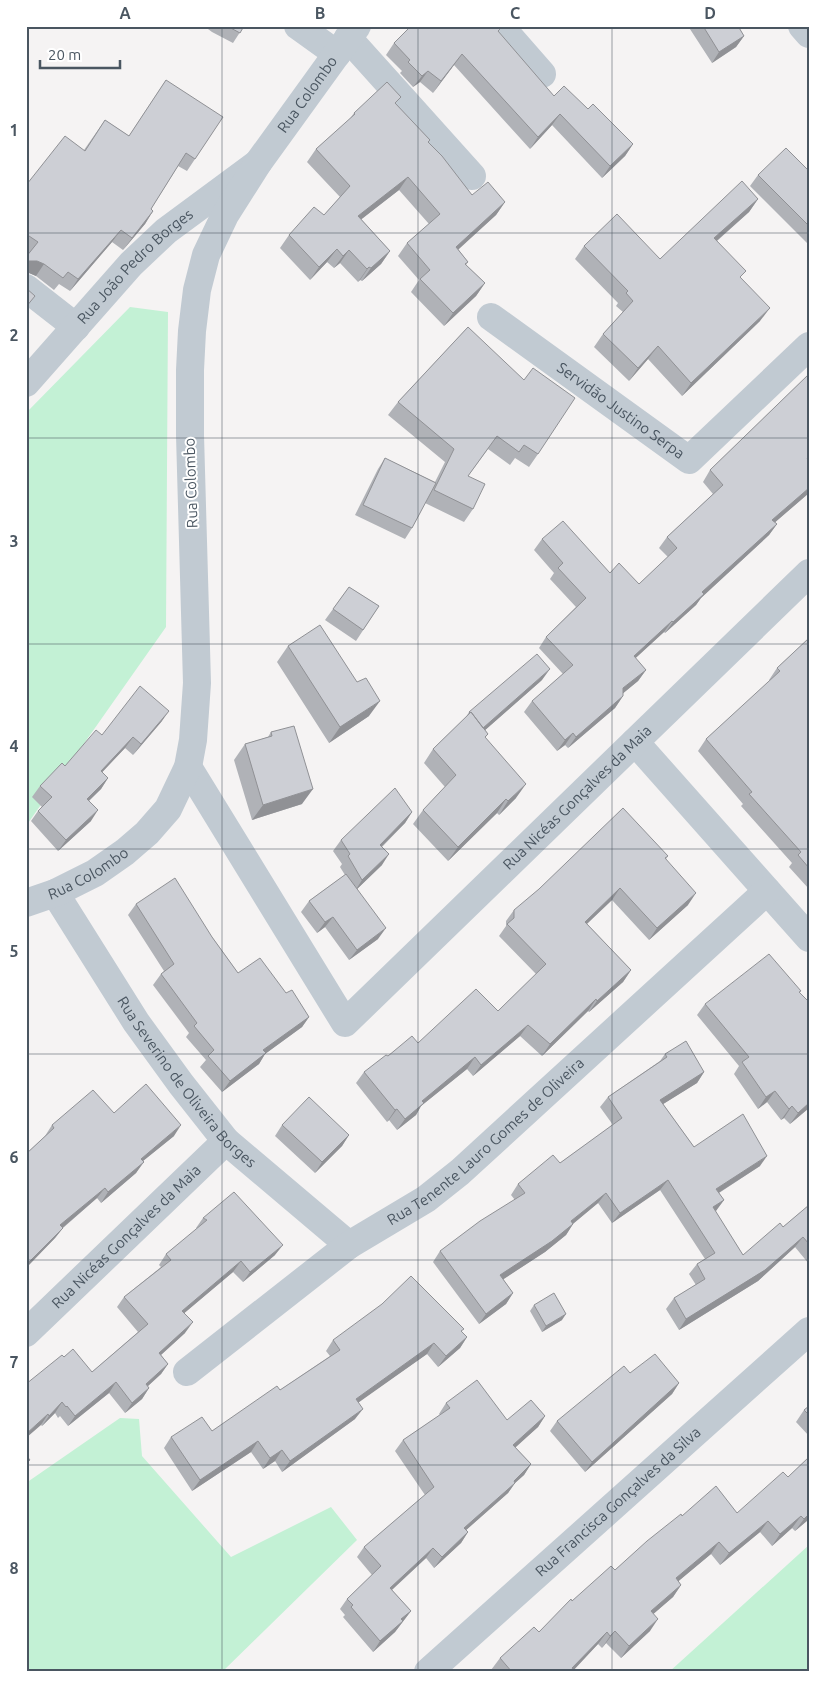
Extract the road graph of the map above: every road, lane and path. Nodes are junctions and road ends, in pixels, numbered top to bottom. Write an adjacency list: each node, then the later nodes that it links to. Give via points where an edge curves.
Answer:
1 (298, 26): 5 (street)
2 (500, 26): 6 (street)
3 (802, 26): 4 (street)
4 (809, 34)
5 (347, 39): 7 (street, Rua Colombo); 8 (street)
6 (542, 74)
7 (258, 163): 11 (street, Rua João Pedro Borges, via 166,231); 16 (street, Rua Colombo, via 225,215 206,255 197,290 192,331 190,435 197,683)
8 (472, 176)
9 (26, 288): 11 (street)
10 (491, 317): 12 (street, Servidão Justino Serpa, via 689,460)
11 (76, 327): 13 (street, Rua João Pedro Borges)
12 (809, 346)
13 (26, 384)
14 (809, 573): 15 (street, Rua Nicéas Gonçalves da Maia)
15 (635, 742): 16 (street, Rua Nicéas Gonçalves da Maia, via 345,1023); 17 (street)
16 (188, 767): 18 (street, Rua Colombo, via 168,809 147,833 95,873)
17 (767, 891): 20 (street); 22 (street, Rua Tenente Lauro Gomes de Oliveira, via 460,1172 426,1199)
18 (55, 893): 19 (street, Rua Colombo); 21 (street, Rua Severino de Oliveira Borges, via 136,1022)
19 (26, 903)
20 (809, 938)
21 (226, 1141): 22 (street, Rua Severino de Oliveira Borges); 24 (street, Rua Nicéas Gonçalves da Maia)
22 (349, 1245): 25 (street, Rua Tenente Lauro Gomes de Oliveira)
23 (809, 1331): 26 (street, Rua Francisca Gonçalves da Silva)
24 (26, 1333)
25 (187, 1372)
26 (428, 1672)

